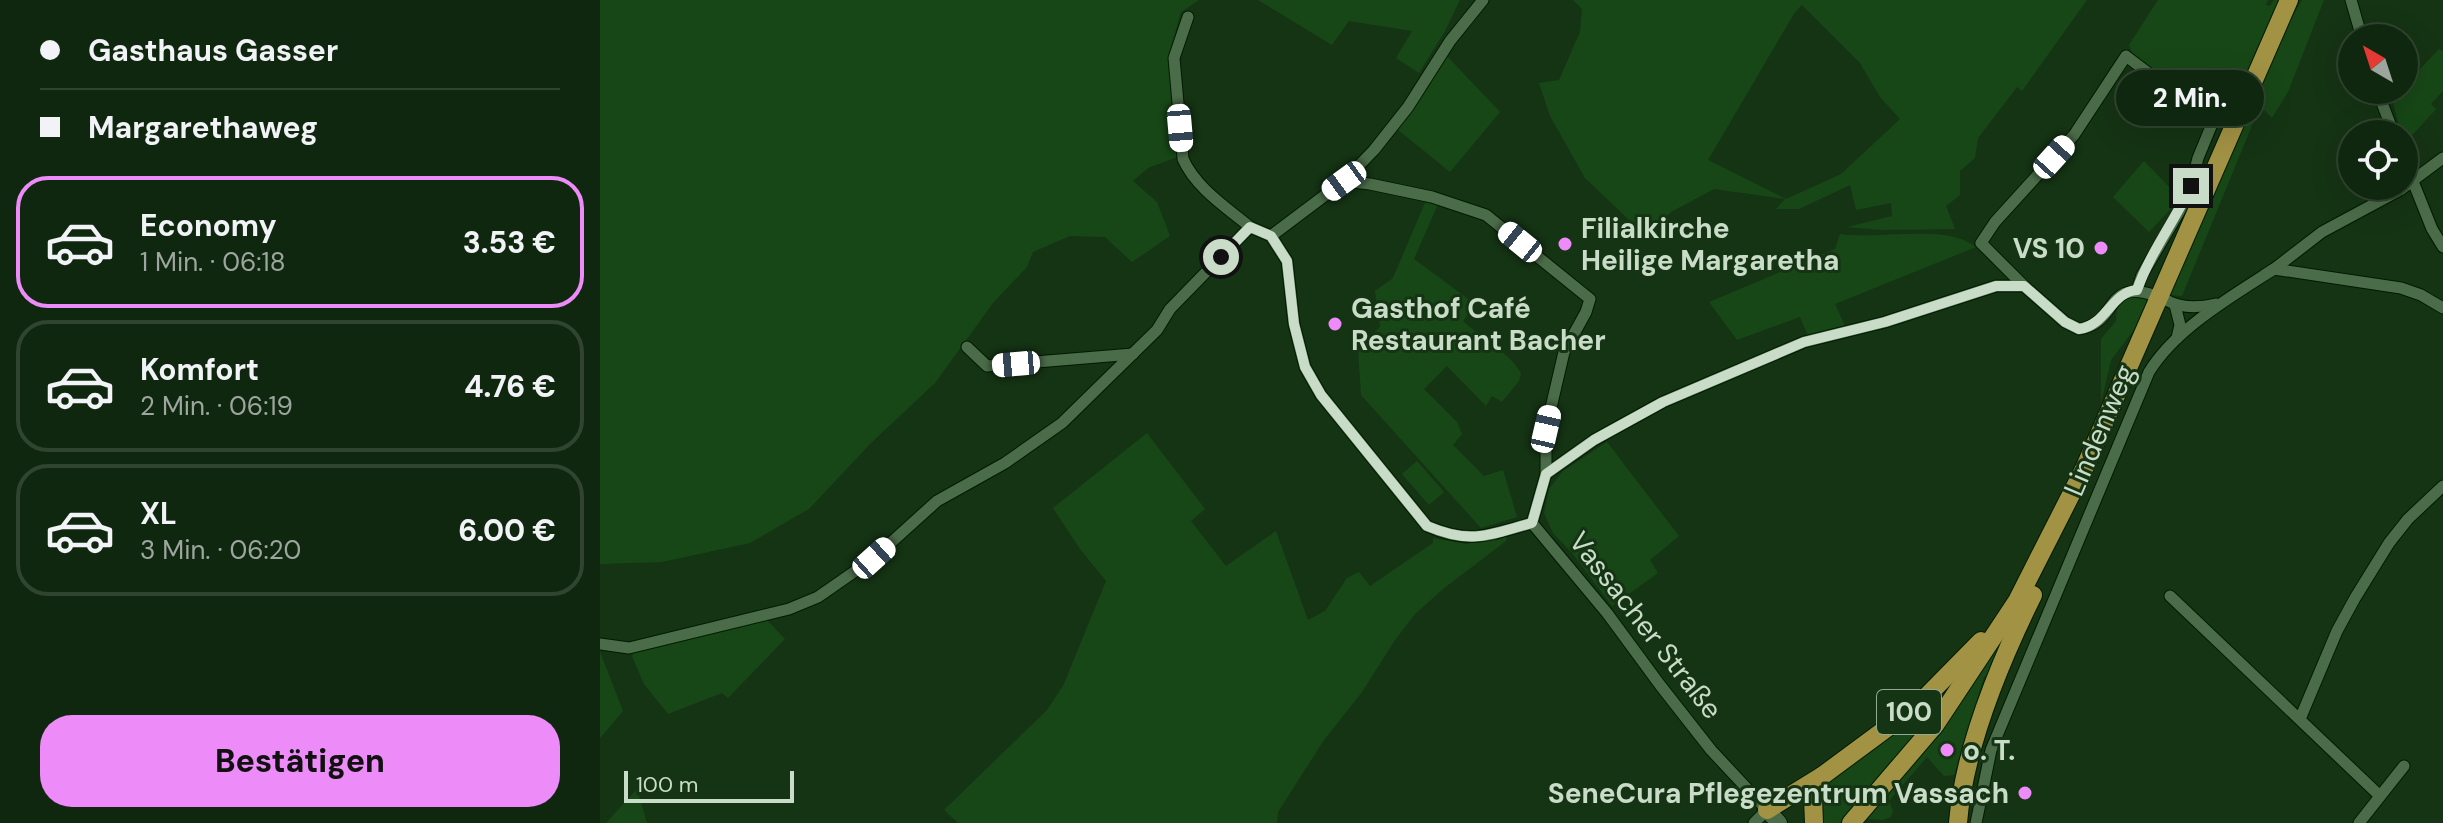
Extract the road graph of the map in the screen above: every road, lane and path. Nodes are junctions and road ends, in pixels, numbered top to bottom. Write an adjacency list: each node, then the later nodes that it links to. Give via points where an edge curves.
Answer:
1 (1483, 0): 8 (street, via 1408,107)
2 (2289, 0): 25 (main road)
3 (2351, 0): 5 (street)
4 (1188, 17): 11 (street, via 1174,58 1183,159 1199,184)
5 (2358, 24)
6 (2443, 158): 7 (street, Lindenweg)
7 (2418, 178)
8 (1344, 181): 12 (street); 23 (street, via 1432,197 1486,215 1590,299 1564,352 1546,429)
9 (2418, 194): 13 (street)
10 (2380, 200): 14 (street, Lindenweg, via 2322,232)
11 (1250, 227): 12 (street); 22 (street)
12 (1271, 236): 26 (street, Vassacher Straße, via 1287,261 1305,367 1321,395 1427,526 1476,538)
13 (2443, 247)
14 (2274, 269): 18 (street, Lindenweg); 19 (street, via 2401,288)
15 (2024, 286): 16 (street, via 2079,329 2096,324 2120,295); 16 (street, via 1981,243 2074,135 2126,56 2212,124 2191,186); 23 (street, via 1996,286 1804,342 1663,402)
16 (2137, 290): 17 (street)
17 (2153, 295)
18 (2221, 303): 20 (street, Lindenweg); 20 (street, via 2171,303 2180,325)
19 (2443, 308)
20 (2177, 339): 38 (street, Lindenweg, via 2149,372 2018,681 1991,750)
21 (967, 347): 22 (street, via 987,366)
22 (1133, 354): 29 (street, via 1062,423 937,501 874,558 818,597 789,609 629,648)
23 (1546, 474): 26 (street)
24 (2443, 486): 30 (street, via 2408,519 2366,580 2337,631)
25 (2068, 504): 28 (main road); 37 (main road, 100, via 2067,526 2011,644 1977,733)
26 (1532, 523): 34 (street, Vassacher Straße)
27 (2170, 596): 30 (street)
28 (2017, 601): 32 (main road, 100, via 1999,613 1979,643 1929,695); 36 (main road, via 1935,725)
29 (600, 644)
30 (2300, 719): 33 (street)
31 (2404, 766): 33 (street)
32 (1822, 776): 34 (main road, 100); 35 (main road, via 1813,798)
33 (2380, 796): 39 (street)
34 (1766, 819)
35 (1814, 823)
36 (1851, 823)
37 (1958, 823)
38 (1976, 823)
39 (2359, 823)

